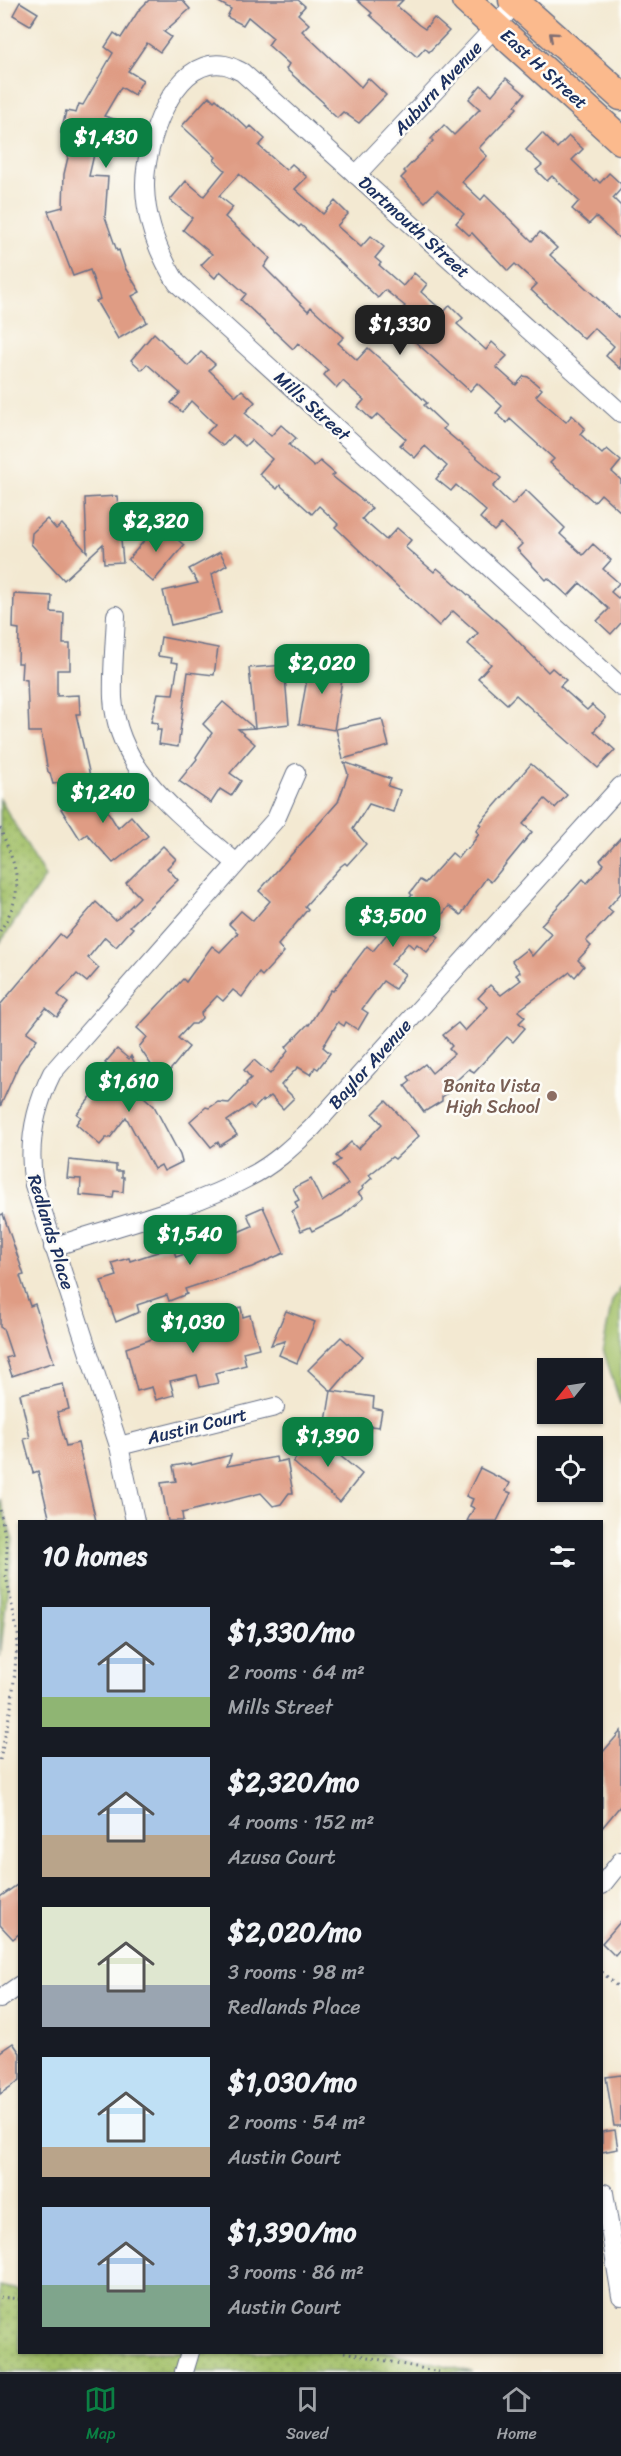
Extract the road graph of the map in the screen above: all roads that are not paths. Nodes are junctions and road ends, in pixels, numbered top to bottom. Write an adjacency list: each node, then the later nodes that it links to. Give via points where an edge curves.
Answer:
1 (466, 0): 3 (main road, East H Street)
2 (515, 1): 3 (street, Auburn Avenue); 5 (main road, East H Street, one-way to 2)
3 (496, 26): 6 (main road, East H Street); 7 (street, Auburn Avenue)
4 (197, 69): 7 (street, Dartmouth Street, via 226,65 242,72); 10 (street, Mills Street, via 162,112 146,167 151,230 177,283)
5 (621, 96)
6 (621, 140)
7 (356, 175): 8 (street, Dartmouth Street)
8 (621, 413)
9 (116, 615): 13 (street, via 113,698 129,754 153,789)
10 (621, 687)
11 (296, 773): 13 (street, Redlands Place, via 276,819)
12 (621, 786): 14 (street, Baylor Avenue, via 287,1152 246,1179 200,1199)
13 (236, 863): 14 (street, Redlands Place, via 52,1073 33,1127 31,1166)
14 (53, 1247): 16 (street, Redlands Place)
15 (275, 1407): 16 (street, Austin Court)
16 (119, 1446): 17 (street, Redlands Place)
17 (135, 1520)
18 (621, 1861): 19 (street)
19 (603, 1884)
20 (18, 1986): 21 (street)
21 (0, 1999)
22 (609, 2192): 23 (street)
23 (621, 2296)
24 (189, 2354): 25 (street)
25 (184, 2372)

